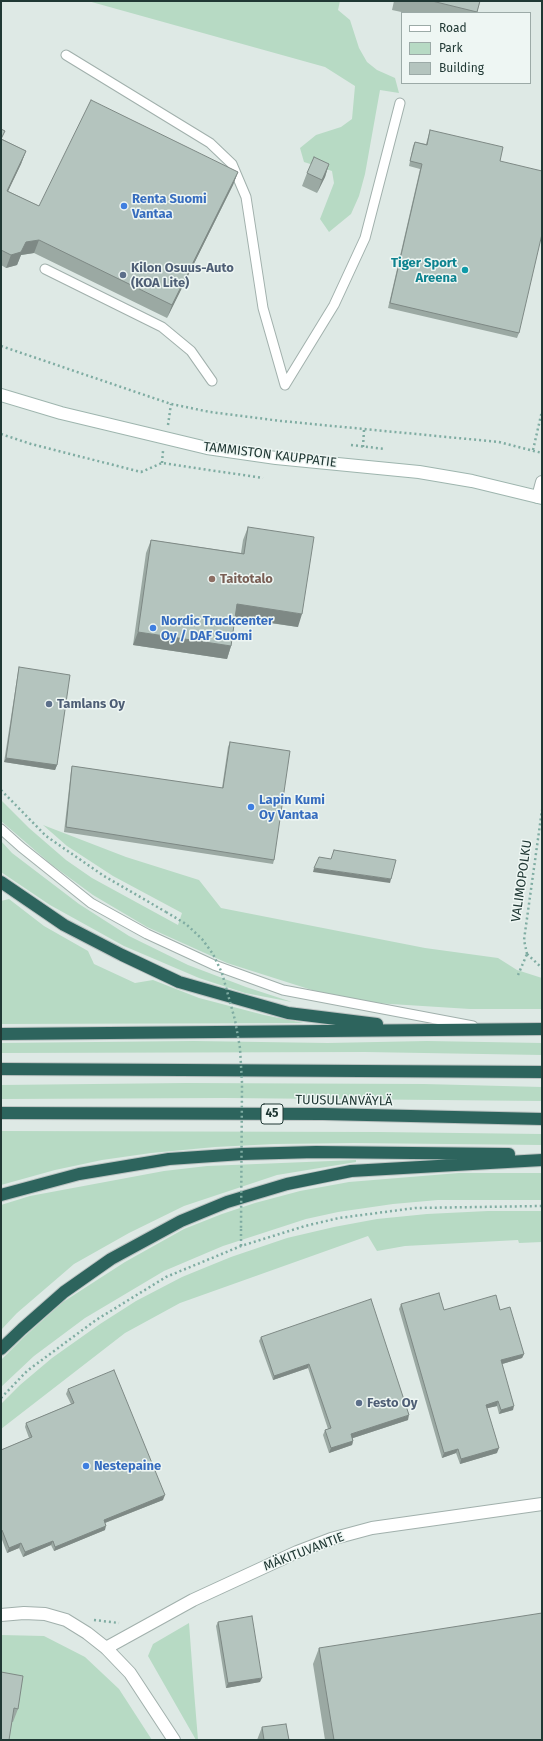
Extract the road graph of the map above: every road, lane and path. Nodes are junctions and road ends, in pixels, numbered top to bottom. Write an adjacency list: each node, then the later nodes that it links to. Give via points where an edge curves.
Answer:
1 (66, 55): 2 (lane, via 210,144 232,164 246,197 263,308 285,385 334,305 365,238)
2 (400, 103)
3 (45, 269): 5 (lane, via 162,327 191,351)
4 (1, 346): 8 (path, via 171,404 210,412)
5 (212, 381)
6 (1, 395): 17 (street, TAMMISTON KAUPPATIE, via 61,413 206,448 276,458 419,472 472,481)
7 (542, 411): 13 (path)
8 (364, 430): 11 (path); 13 (path, via 499,442)
9 (1, 434): 15 (path, via 141,472 162,463)
10 (351, 446): 11 (path)
11 (363, 447): 12 (path)
12 (385, 449)
13 (533, 450): 14 (path)
14 (542, 453)
15 (263, 478)
16 (542, 482): 17 (street)
17 (540, 498)
18 (1, 790): 37 (path, bridge, via 46,836 104,876 186,924 213,954 222,973 240,1048)
19 (542, 810): 22 (path, VALIMOPOLKU, via 524,940)
20 (1, 829): 25 (lane, via 91,903 147,934 214,965 283,990)
21 (1, 882): 27 (highway, via 64,925 179,982 288,1013)
22 (527, 954): 23 (path); 24 (path)
23 (542, 968)
24 (518, 975)
25 (490, 1029): 26 (highway); 27 (highway)
26 (542, 1029)
27 (424, 1030): 28 (highway)
28 (1, 1034)
29 (1, 1069): 30 (highway)
30 (542, 1072)
31 (1, 1113): 32 (highway, TUUSULANVÄYLÄ / 45, via 323,1114)
32 (542, 1119)
33 (542, 1155): 35 (highway, via 316,1152 169,1159 79,1174)
34 (542, 1160): 38 (highway, via 351,1171 287,1184 227,1202 181,1221 111,1259 64,1292)
35 (1, 1196)
36 (542, 1206): 37 (path, via 415,1208 338,1218)
37 (241, 1246): 39 (path, via 166,1277 96,1320 27,1371)
38 (1, 1349)
39 (1, 1398)
40 (542, 1504): 42 (street, MÄKITUVANTIE, via 372,1528 331,1539 193,1600)
41 (1, 1615): 42 (street, via 45,1614 66,1620)
42 (106, 1648): 43 (street, via 130,1674)
43 (174, 1740)

